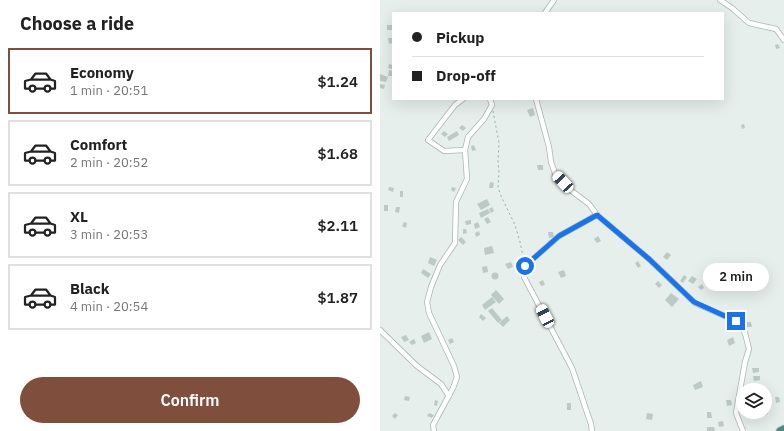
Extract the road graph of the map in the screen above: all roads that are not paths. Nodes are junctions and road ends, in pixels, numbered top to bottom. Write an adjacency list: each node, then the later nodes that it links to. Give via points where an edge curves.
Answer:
1 (554, 0): 3 (street)
2 (720, 0): 4 (street, via 749,23 776,29)
3 (547, 12)
4 (784, 40)
5 (462, 100): 8 (street, via 428,140 444,150)
6 (490, 100): 8 (street, via 492,105 468,137)
7 (536, 100): 9 (street, via 556,176)
8 (465, 150): 11 (street, via 467,179 456,202 455,243 440,264 427,302 429,313 457,376)
9 (597, 215): 14 (street, via 555,240 525,266 524,276 572,368 590,418); 15 (street, via 694,302 736,321 746,333 749,349 736,413)
10 (380, 330): 11 (street, via 417,366 441,384)
11 (449, 396): 13 (street, via 434,425)
12 (784, 429): 16 (highway)
13 (434, 431)
14 (592, 431)
15 (743, 431)
16 (780, 431)

